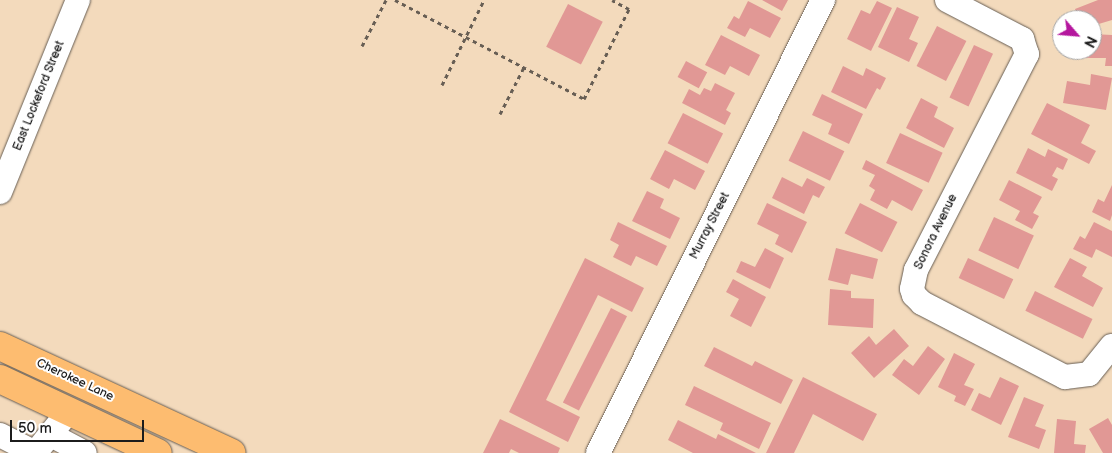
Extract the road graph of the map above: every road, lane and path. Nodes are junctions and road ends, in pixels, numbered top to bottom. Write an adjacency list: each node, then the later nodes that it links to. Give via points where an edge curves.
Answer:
1 (78, 0): 13 (street, East Lockeford Street)
2 (386, 0): 9 (path)
3 (395, 0): 8 (path)
4 (484, 0): 8 (path)
5 (612, 0): 10 (path, via 629,9 584,99)
6 (823, 0): 25 (street, Murray Street)
7 (947, 0): 15 (street, Sonora Avenue, via 1022,38 1027,54 916,270 914,295 922,303 1065,377 1089,374)
8 (466, 36): 10 (path); 11 (path)
9 (362, 46)
10 (524, 67): 12 (path)
11 (442, 85)
12 (500, 114)
13 (0, 192)
14 (0, 346): 24 (main road, Cherokee Lane)
15 (1112, 346)
16 (3, 387): 17 (main road)
17 (69, 411): 18 (main road); 20 (street)
18 (106, 428): 22 (street); 23 (main road)
19 (0, 435): 20 (street)
20 (41, 447): 21 (street)
21 (85, 453)
22 (90, 453)
23 (158, 453)
24 (232, 453)
25 (598, 453)

